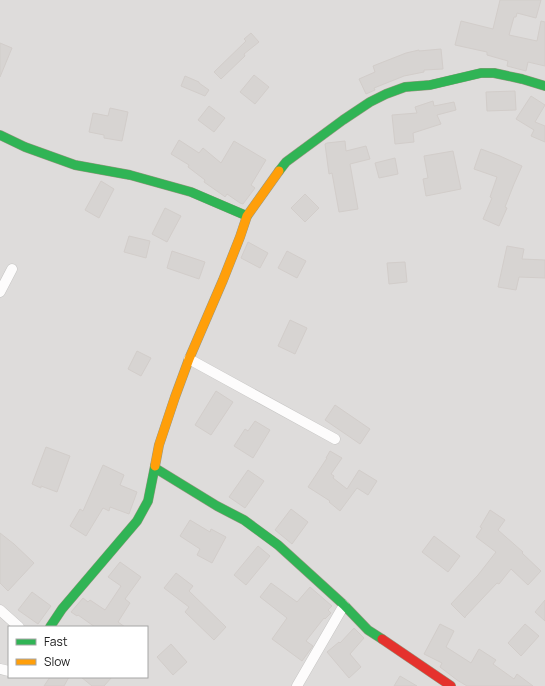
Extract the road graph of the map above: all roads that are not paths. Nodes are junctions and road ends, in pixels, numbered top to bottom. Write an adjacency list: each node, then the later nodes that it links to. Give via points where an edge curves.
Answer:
1 (545, 86): 3 (street, via 522,78 481,73 430,85 405,87 386,94 343,120 286,162)
2 (0, 135): 3 (street, via 75,165 130,175 191,192)
3 (247, 216): 6 (street, via 208,318)
4 (12, 269): 5 (street)
5 (0, 292)
6 (189, 359): 7 (street); 8 (street, via 159,445)
7 (336, 439)
8 (155, 468): 9 (street, via 244,520); 12 (street, via 148,501 137,521 62,609)
9 (344, 604): 13 (street); 14 (street, via 368,630)
10 (0, 610): 11 (street)
11 (18, 626)
12 (51, 626)
13 (297, 686)
14 (451, 686)

